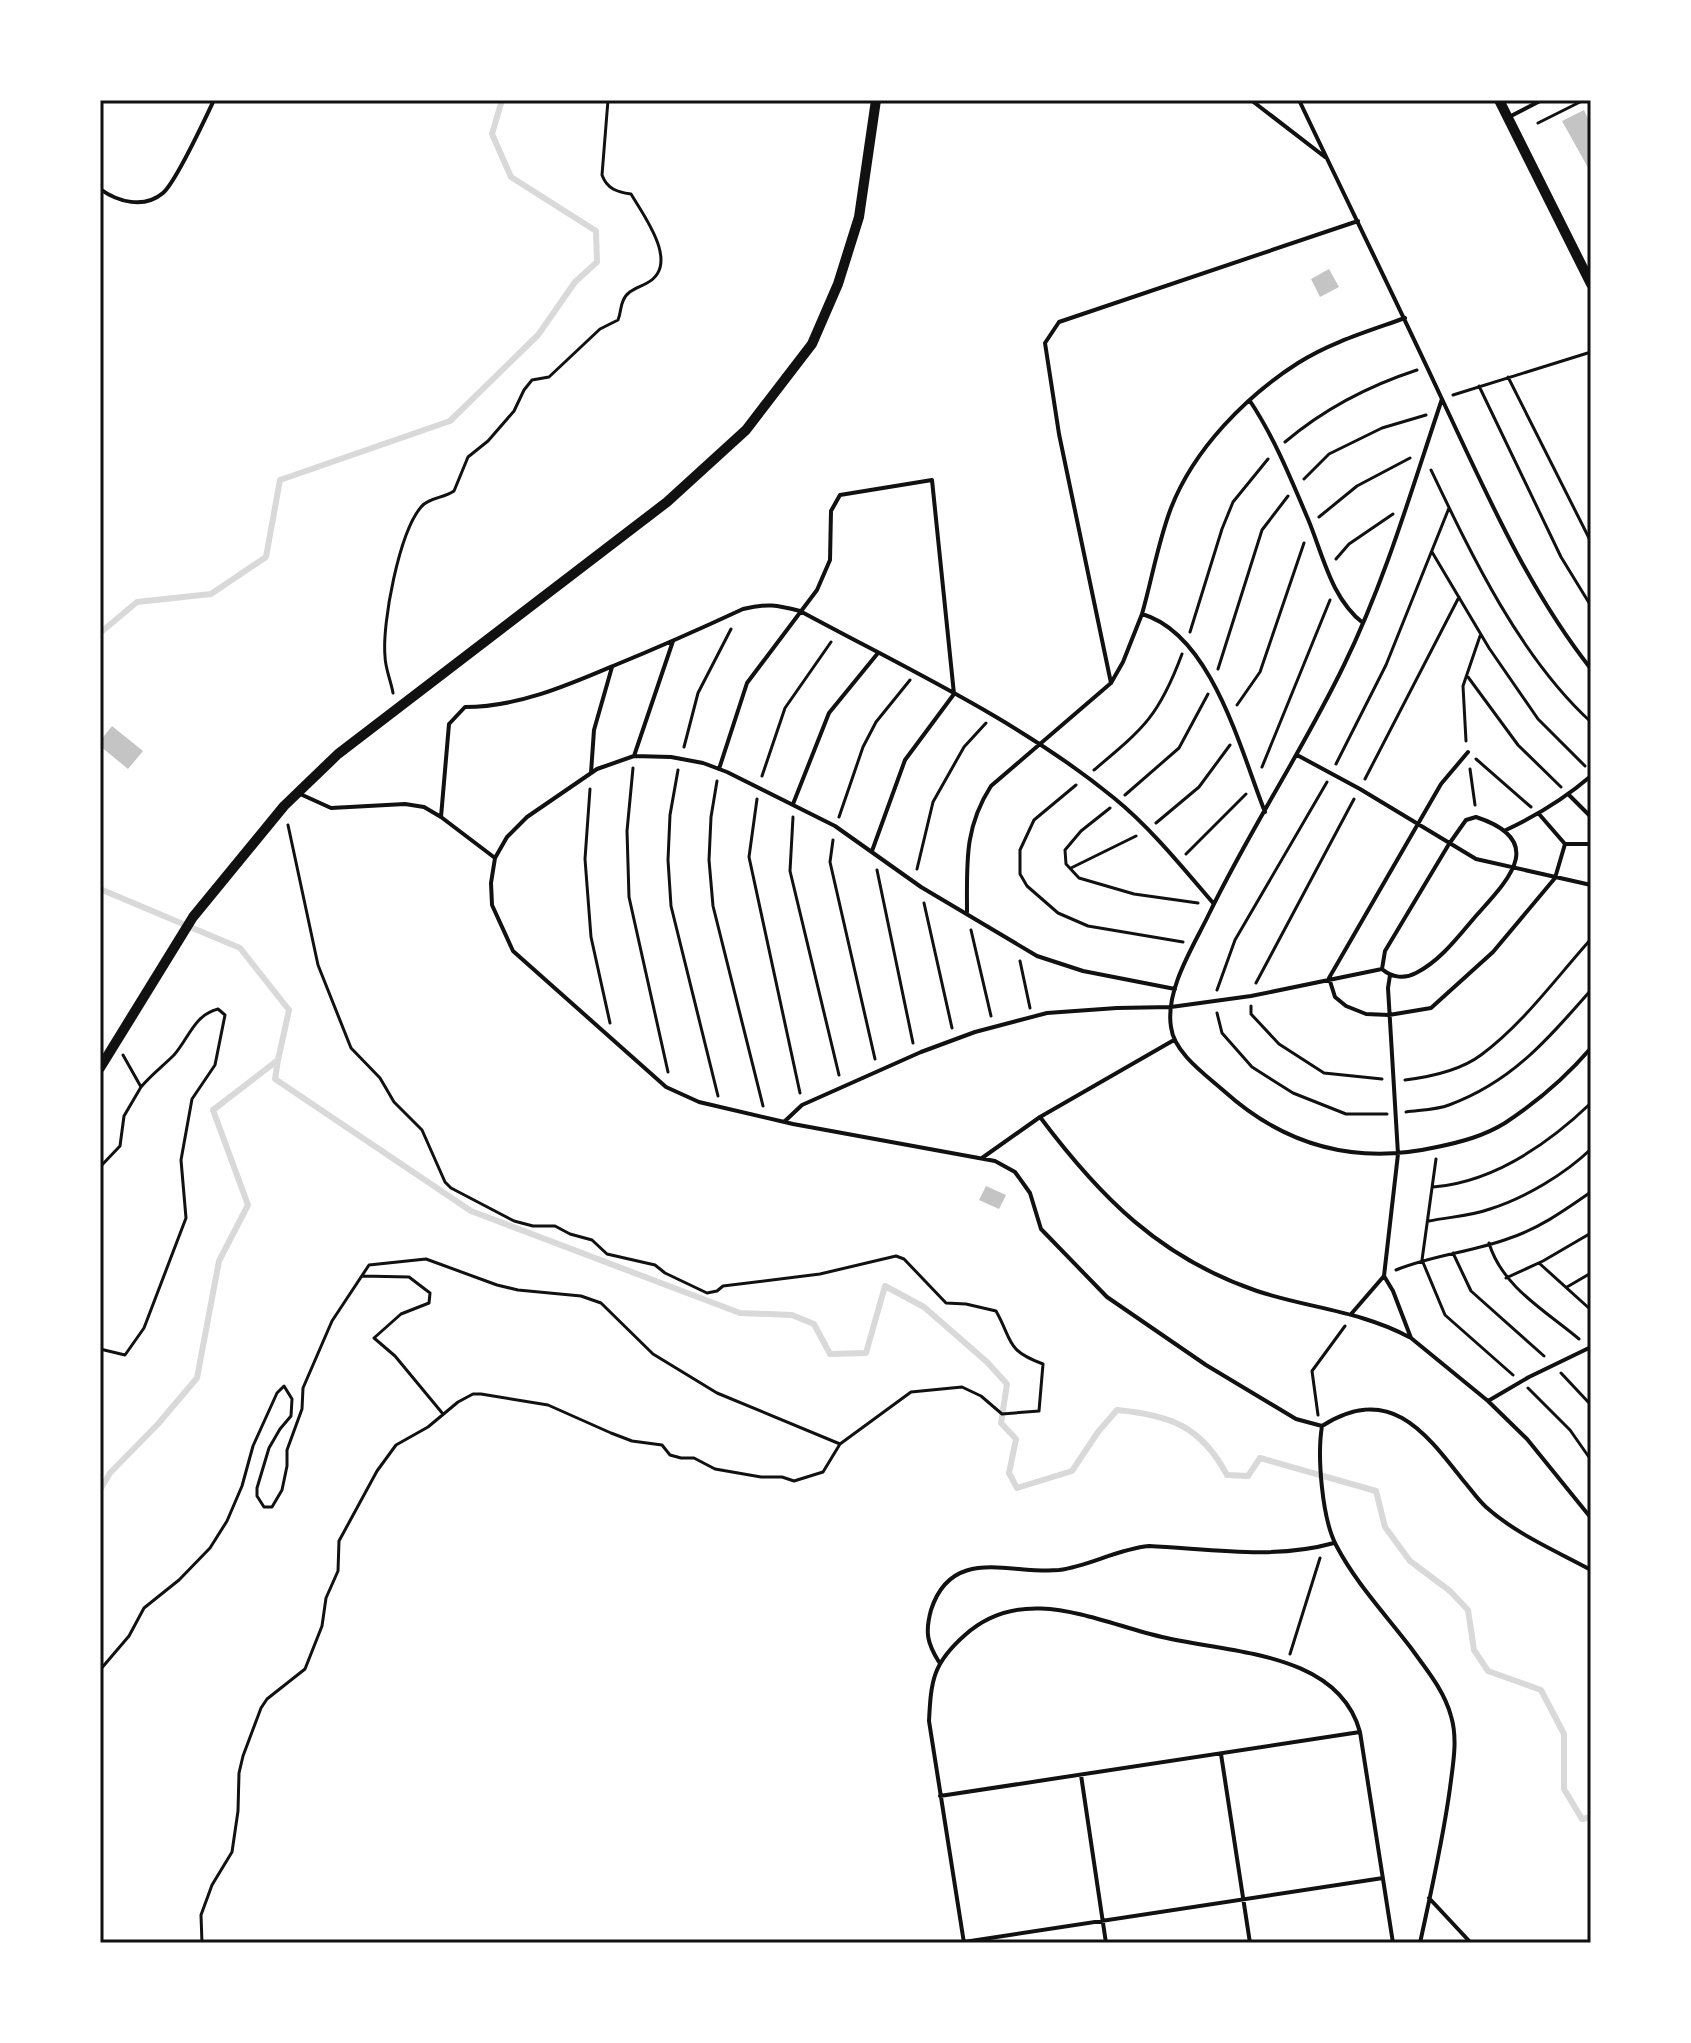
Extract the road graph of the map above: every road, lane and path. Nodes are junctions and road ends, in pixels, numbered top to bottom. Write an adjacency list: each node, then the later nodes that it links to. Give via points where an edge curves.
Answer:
1 (214, 100): 12 (lane, via 165,192 140,203 121,201)
2 (608, 100): 47 (path, via 605,185 631,194 661,246 661,268 656,277 634,287 618,320 600,329 549,377 532,380 514,411 468,457 454,491 422,505 414,518 385,625 385,657)
3 (876, 100): 47 (street, via 859,217 838,284 812,344 746,430 667,502)
4 (1251, 100): 11 (lane)
5 (1299, 100): 11 (lane)
6 (1499, 100): 9 (street)
7 (1542, 100): 9 (lane)
8 (1584, 100): 10 (path)
9 (1509, 117): 14 (street)
10 (1538, 123)
11 (1327, 159): 13 (lane)
12 (100, 189)
13 (1358, 221): 15 (lane); 45 (lane, via 1059,322 1045,343)
14 (1591, 284)
15 (1405, 318): 17 (lane); 21 (lane, via 1298,363)
16 (1591, 352): 18 (path)
17 (1426, 367): 20 (lane); 22 (path, via 1383,381 1315,417)
18 (1508, 377): 19 (path); 26 (path)
19 (1479, 386): 20 (path); 31 (path, via 1561,557)
20 (1442, 399): 23 (lane); 42 (lane, via 1546,605)
21 (1250, 401): 22 (lane); 34 (lane, via 1215,437 1181,486)
22 (1277, 449): 25 (lane); 39 (path, via 1233,502)
23 (1424, 455): 24 (lane); 25 (path, via 1403,460 1357,486); 50 (path, via 1513,626)
24 (1409, 503): 28 (path, via 1349,544); 35 (lane)
25 (1310, 524): 28 (lane); 49 (path, via 1260,672)
26 (1591, 542)
27 (1432, 552): 30 (path)
28 (1326, 571): 29 (lane)
29 (1335, 586): 35 (lane); 61 (path)
30 (1459, 597): 37 (path); 63 (path)
31 (1591, 606)
32 (743, 609): 33 (lane, via 764,604); 38 (lane); 56 (path, via 698,693)
33 (800, 611): 36 (lane); 46 (lane, via 817,590 830,560 831,511 840,495 932,480); 57 (lane, via 747,683)
34 (1142, 614): 39 (lane, via 1163,623); 45 (lane)
35 (1363, 623): 54 (lane)
36 (838, 632): 40 (lane); 62 (path, via 785,708)
37 (1481, 634): 44 (path); 59 (path, via 1538,719)
38 (673, 641): 41 (lane); 55 (lane)
39 (1186, 644): 49 (lane); 60 (path, via 1160,706 1142,730)
40 (878, 653): 43 (lane); 66 (lane, via 829,713)
41 (612, 667): 58 (lane, via 594,730); 70 (lane, via 527,698 465,707 449,724)
42 (1591, 669)
43 (915, 673): 46 (lane); 74 (path, via 876,722)
44 (1467, 676): 53 (path, via 1463,686); 65 (path, via 1518,745)
45 (1111, 683): 52 (lane)
46 (954, 694): 48 (lane); 80 (lane, via 905,760)
47 (396, 709): 64 (street)
48 (993, 716): 52 (lane); 87 (path, via 964,747 933,802 916,872)
49 (1228, 717): 51 (lane)
50 (1591, 722)
51 (1237, 735): 61 (lane); 76 (path, via 1199,787)
52 (1041, 743): 60 (lane); 89 (lane, via 991,786 978,807 968,836)
53 (1468, 752): 69 (path); 71 (path); 73 (lane, via 1441,784)
54 (1297, 755): 63 (lane); 68 (lane)
55 (634, 756): 56 (lane); 58 (lane); 113 (path, via 627,831 629,897)
56 (680, 759): 57 (lane); 116 (path, via 670,815 671,906)
57 (719, 769): 62 (lane); 118 (path, via 709,860 713,906)
58 (591, 773): 81 (lane, via 527,817); 105 (path, via 585,859 591,937)
59 (1591, 774): 65 (lane)
60 (1086, 777): 76 (lane); 91 (path, via 1034,820 1020,850 1020,874 1027,886 1058,913 1088,926)
61 (1254, 785): 68 (lane); 82 (path)
62 (758, 787): 66 (lane); 115 (path, via 749,857)
63 (1360, 789): 73 (lane); 97 (path)
64 (297, 792): 67 (street); 70 (lane, via 331,808 405,804)
65 (1569, 795): 69 (lane); 72 (lane)
66 (793, 804): 74 (lane); 112 (path, via 790,871)
67 (284, 806): 102 (street, via 193,917); 152 (path, via 318,965 351,1048 422,1130 451,1188 514,1221 555,1226 592,1240 607,1254 655,1265 707,1293 896,1256 946,1303 996,1311 1007,1340 1043,1364 1039,1411 1002,1414 962,1387 911,1392)
68 (1265, 812): 88 (lane)
69 (1539, 814): 75 (lane); 78 (lane)
70 (441, 817): 81 (lane)
71 (1476, 817): 75 (lane); 77 (lane, via 1466,820)
72 (1591, 817)
73 (1419, 825): 77 (lane); 95 (lane)
74 (835, 826): 80 (lane); 109 (path, via 830,862)
75 (1505, 830): 84 (lane, via 1517,855)
76 (1147, 831): 82 (lane); 83 (path)
77 (1449, 844): 84 (lane); 93 (lane, via 1385,951)
78 (1565, 844): 79 (lane); 85 (lane)
79 (1591, 844)
80 (872, 851): 87 (lane); 107 (path)
81 (495, 858): 105 (lane, via 492,905 513,951)
82 (1178, 862): 88 (lane)
83 (1070, 868)
84 (1514, 870): 85 (lane); 94 (lane, via 1434,960 1406,977)
85 (1555, 878): 86 (lane); 99 (lane, via 1493,952 1431,1008)
86 (1591, 885)
87 (921, 887): 89 (lane); 103 (path)
88 (1214, 904): 91 (lane)
89 (967, 913): 92 (lane); 101 (path)
90 (1591, 939): 110 (path, via 1479,1057 1430,1077)
91 (1195, 944): 96 (lane)
92 (1017, 945): 96 (lane, via 1083,971); 100 (path)
93 (1382, 969): 94 (lane); 95 (lane)
94 (1390, 975): 99 (lane)
95 (1329, 978): 97 (lane); 99 (lane, via 1335,997 1346,1006)
96 (1175, 989): 98 (lane)
97 (1251, 996): 98 (lane); 110 (path, via 1251,1014 1279,1044 1324,1073)
98 (1171, 1007): 100 (lane); 104 (lane)
99 (1389, 1015): 110 (lane)
100 (1032, 1017): 101 (lane)
101 (993, 1027): 103 (lane)
102 (117, 1040): 108 (street); 111 (path)
103 (954, 1040): 107 (lane)
104 (1174, 1040): 117 (lane); 122 (lane, via 1231,1097 1277,1128 1323,1147)
105 (615, 1043): 113 (lane)
106 (1591, 1048): 120 (lane, via 1561,1080 1503,1124 1468,1141)
107 (915, 1054): 109 (lane)
108 (100, 1068)
109 (877, 1071): 112 (lane)
110 (1394, 1081): 122 (lane)
111 (141, 1087): 124 (path, via 124,1116 120,1146); 144 (path, via 207,1011 218,1009 225,1015 215,1065 192,1099 181,1160 186,1218 144,1328 125,1355)
112 (842, 1087): 115 (lane)
113 (671, 1089): 116 (lane)
114 (1591, 1103): 125 (path, via 1556,1136 1498,1170)
115 (802, 1105): 119 (lane)
116 (721, 1107): 118 (lane)
117 (1040, 1117): 123 (lane); 140 (lane, via 1108,1200 1193,1263 1258,1291)
118 (766, 1118): 119 (lane)
119 (784, 1122): 123 (lane)
120 (1438, 1147): 122 (lane); 125 (path)
121 (1591, 1149): 127 (path, via 1530,1191 1490,1209)
122 (1398, 1154): 136 (lane)
123 (982, 1158): 151 (lane, via 1015,1172 1030,1193 1041,1229 1107,1297 1206,1365 1296,1419)
124 (100, 1167)
125 (1433, 1187): 127 (path)
126 (1591, 1192): 129 (path, via 1549,1221)
127 (1428, 1222): 131 (path)
128 (1591, 1233): 132 (path)
129 (1489, 1243): 130 (path); 137 (path)
130 (1453, 1252): 131 (path); 145 (path, via 1471,1291)
131 (1422, 1260): 133 (path); 146 (path, via 1445,1315)
132 (1539, 1263): 137 (path); 138 (path)
133 (1393, 1271)
134 (1591, 1273): 138 (path)
135 (361, 1276): 150 (path, via 409,1277 430,1293 429,1303 401,1314 374,1338); 152 (path, via 369,1265 426,1259 518,1290 601,1303 653,1354 717,1393); 160 (path, via 332,1321 303,1388 277,1501 264,1507 257,1488 269,1448 291,1416 292,1399 284,1386 253,1446 227,1521 210,1548 144,1608)
136 (1384, 1276): 140 (lane); 142 (lane)
137 (1505, 1278): 143 (path)
138 (1566, 1288): 139 (path)
139 (1591, 1310)
140 (1352, 1313): 142 (lane)
141 (1350, 1319): 149 (path, via 1312,1371)
142 (1411, 1338): 147 (lane)
143 (1590, 1348): 145 (lane)
144 (100, 1349)
145 (1554, 1365): 146 (lane); 148 (path)
146 (1521, 1382): 147 (lane); 153 (path, via 1570,1430)
147 (1488, 1401): 154 (lane, via 1527,1439)
148 (1591, 1405)
149 (1315, 1407)
150 (443, 1414): 152 (path, via 473,1394 548,1405 715,1469 794,1481 823,1472); 170 (path, via 396,1445 377,1471 339,1541 338,1571 305,1669 261,1708 239,1773 232,1852 201,1915)
151 (1322, 1426): 155 (lane, via 1320,1464); 157 (lane, via 1357,1409 1402,1418 1437,1447 1486,1508)
152 (840, 1444)
153 (1591, 1460)
154 (1591, 1518)
155 (1334, 1543): 159 (lane, via 1281,1553 1134,1547 1059,1570 969,1569 946,1583 934,1602 926,1633); 166 (lane, via 1431,1676 1452,1717 1454,1757 1446,1821)
156 (1319, 1565): 158 (path)
157 (1591, 1570)
158 (1288, 1657)
159 (939, 1662): 161 (lane, via 990,1617 1030,1607 1057,1609 1178,1641 1287,1662 1339,1694 1351,1707); 164 (lane, via 929,1721)
160 (100, 1670)
161 (1360, 1732): 162 (lane); 165 (lane)
162 (1221, 1754): 163 (lane); 167 (lane)
163 (1081, 1775): 164 (lane); 168 (lane)
164 (940, 1796): 169 (lane)
165 (1383, 1878): 167 (lane); 173 (lane)
166 (1429, 1898): 174 (lane); 175 (lane)
167 (1243, 1899): 168 (lane); 172 (lane)
168 (1103, 1921): 169 (lane); 171 (lane)
169 (964, 1942)
170 (202, 1943)
171 (1106, 1943)
172 (1250, 1943)
173 (1393, 1943)
174 (1420, 1943)
175 (1471, 1943)

